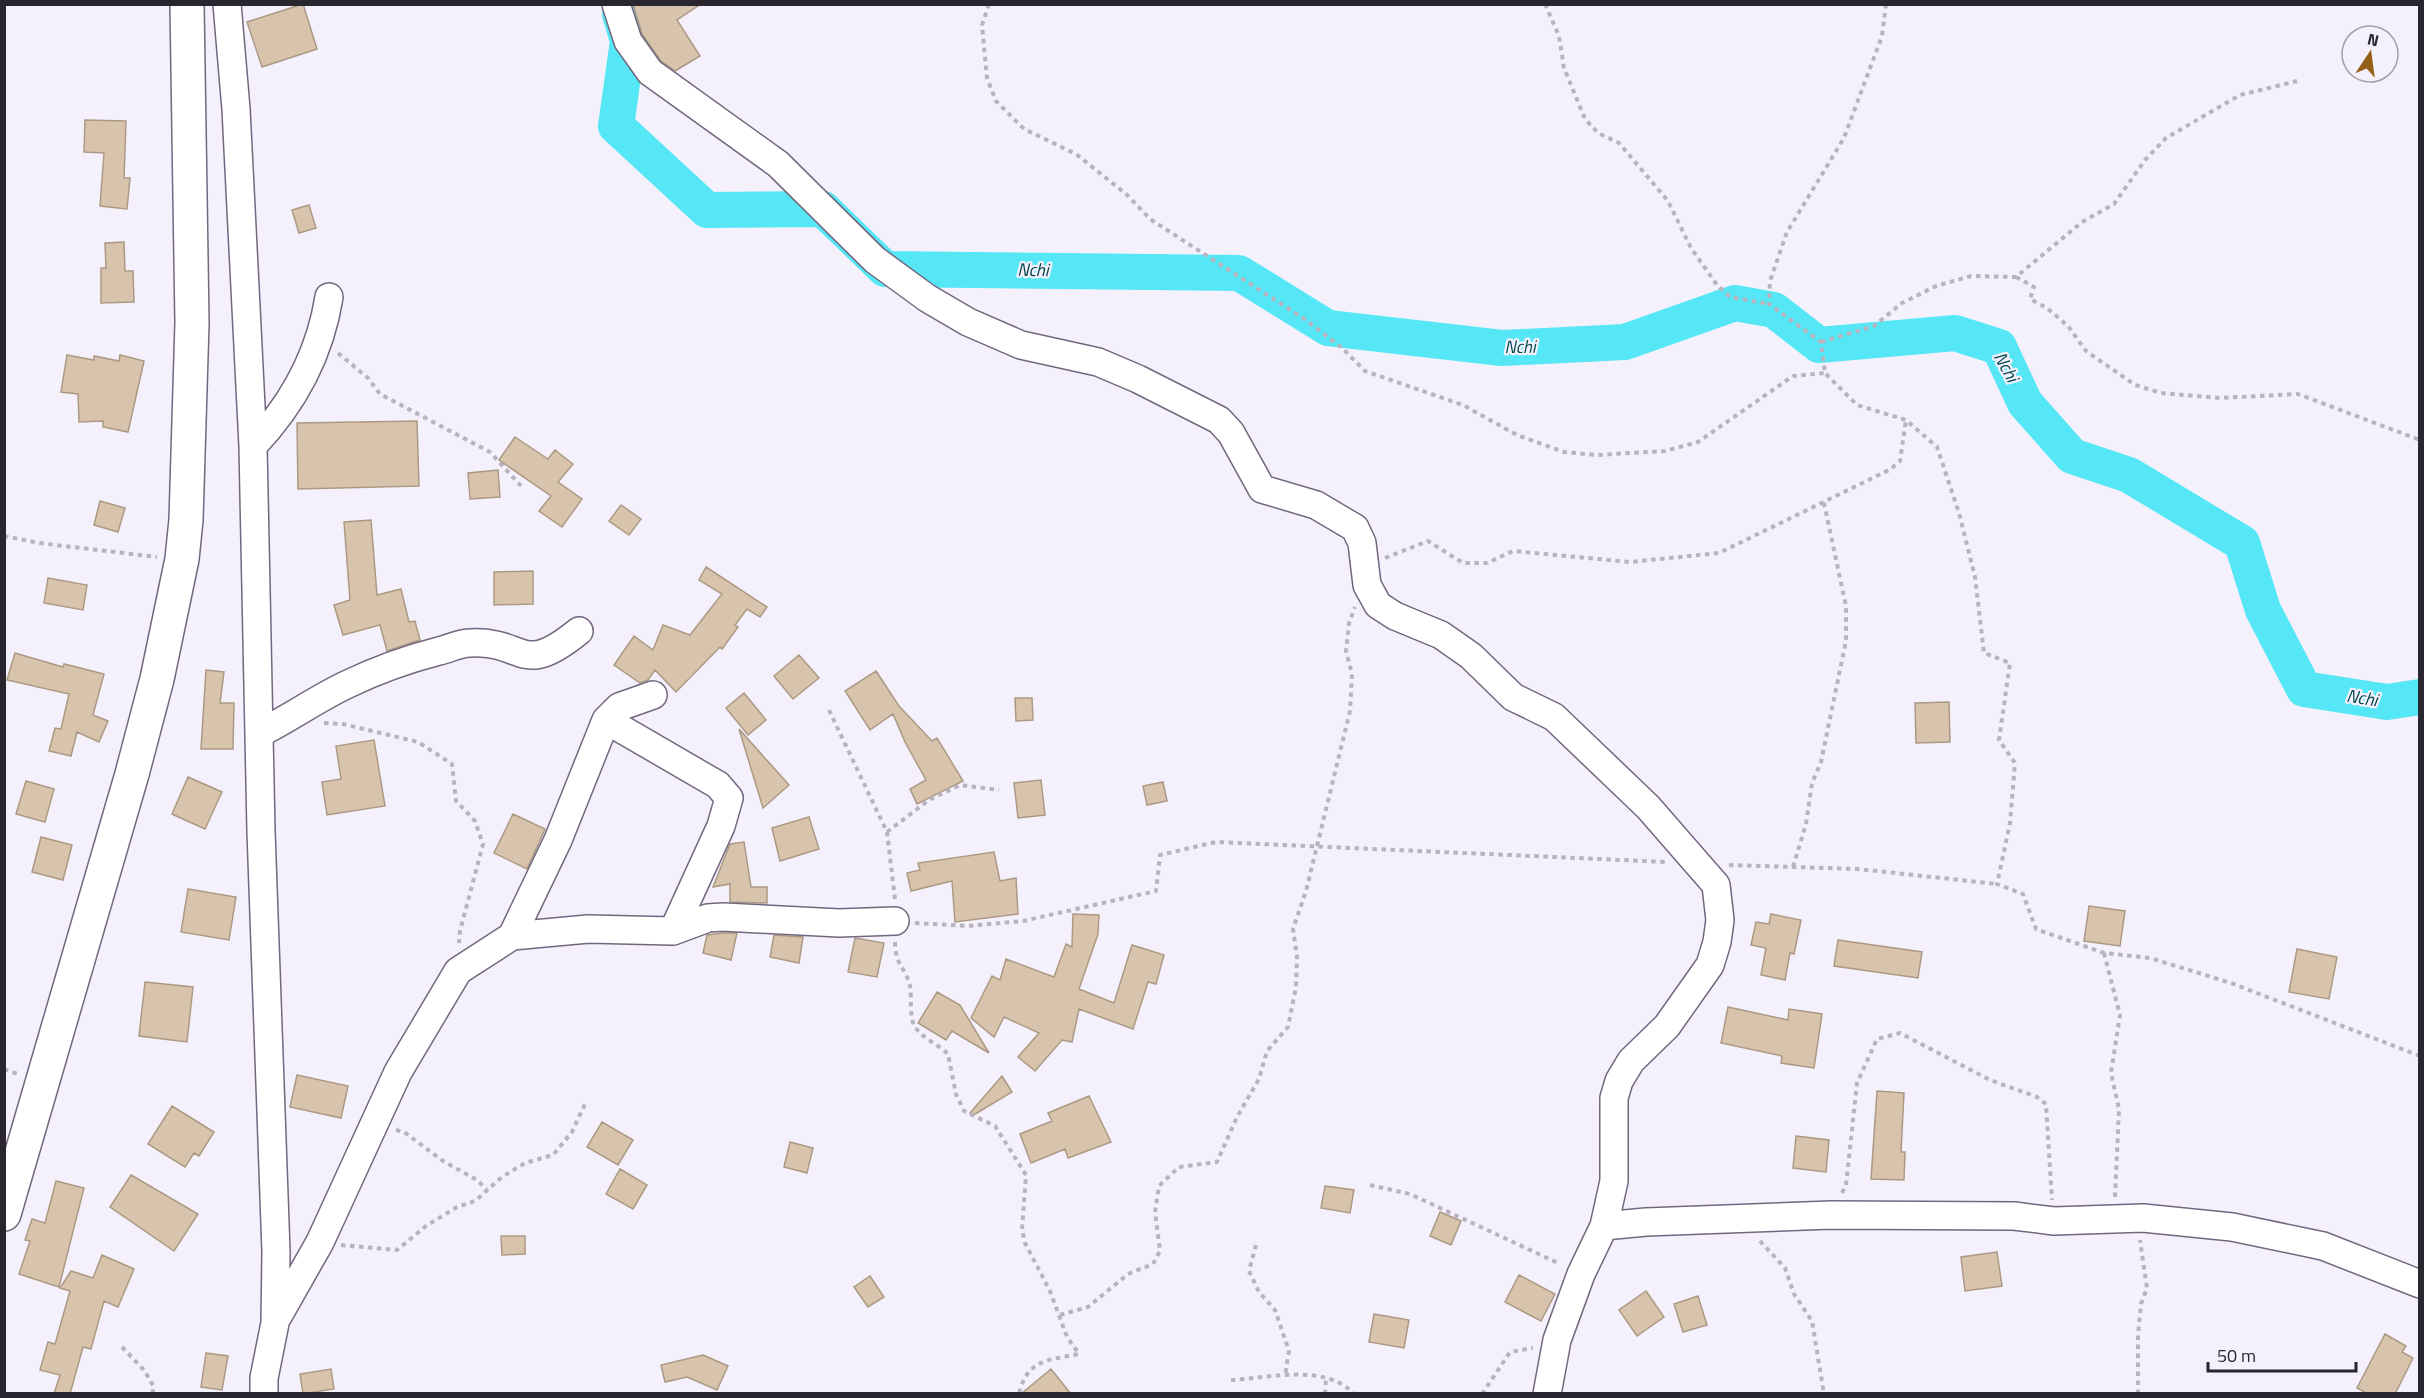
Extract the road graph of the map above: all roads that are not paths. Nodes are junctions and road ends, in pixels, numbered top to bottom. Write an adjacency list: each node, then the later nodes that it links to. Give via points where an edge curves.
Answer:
1 (187, 4): 13 (highway, via 192,359 182,560 158,679)
2 (616, 4): 14 (street, via 628,41 650,72 778,164 875,260 927,298 1021,345 1098,362 1218,420 1231,434 1262,489 1316,504 1355,528 1362,543 1372,598 1384,609 1441,635 1514,697 1554,717 1648,807 1700,864 1716,885 1719,898 1717,942 1710,965 1697,986 1667,1026 1631,1061 1619,1081 1614,1098 1614,1181)
3 (231, 12): 5 (street)
4 (329, 297): 5 (street, via 324,329 294,393)
5 (253, 446): 9 (street)
6 (579, 631): 9 (street, via 542,656 484,642 417,657 348,684)
7 (654, 694): 8 (street, via 618,707)
8 (606, 720): 11 (street, via 718,784 729,798 721,826); 12 (street, via 558,840)
9 (260, 733): 16 (street, via 276,1252)
10 (895, 921): 11 (street, via 839,923 723,917 708,918)
11 (673, 931): 12 (street, via 588,929)
12 (512, 936): 16 (street, via 458,971 417,1036 320,1242)
13 (4, 1214)
14 (1604, 1226): 15 (street, via 1831,1215 2014,1216 2054,1221 2143,1218 2232,1227 2323,1246); 18 (street, via 1557,1340)
15 (2420, 1284)
16 (274, 1323): 17 (street)
17 (264, 1394)
18 (1547, 1394)

